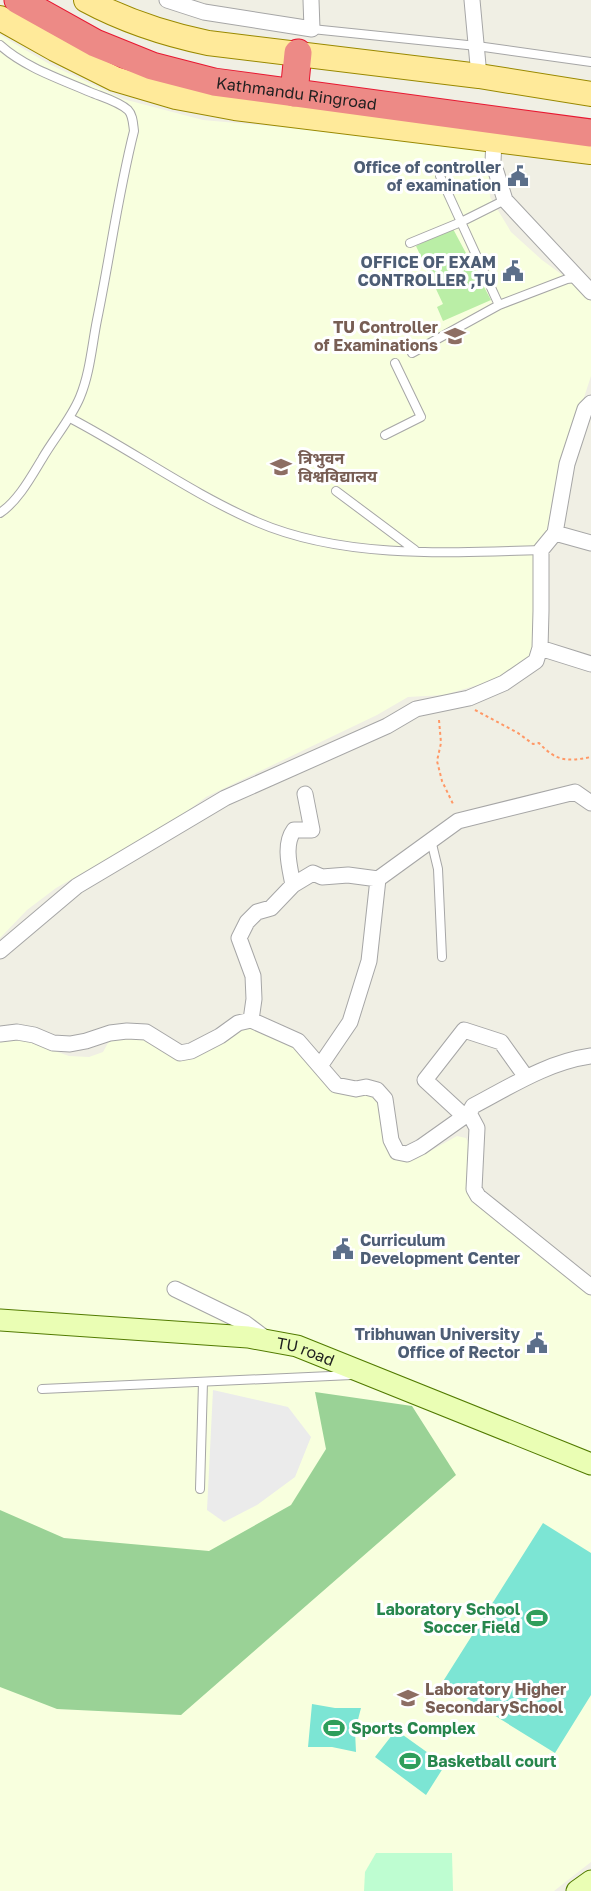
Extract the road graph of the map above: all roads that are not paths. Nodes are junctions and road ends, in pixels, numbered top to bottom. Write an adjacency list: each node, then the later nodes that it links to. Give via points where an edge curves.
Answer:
1 (18, 0): 12 (highway, Kathmandu Ringroad, via 95,43 152,66 214,82)
2 (44, 0): 12 (highway, Kathmandu Ringroad, via 146,49 210,66)
3 (86, 0): 12 (main road, via 174,36)
4 (167, 0): 8 (street, via 204,12)
5 (311, 0): 8 (street)
6 (472, 0): 10 (street)
7 (0, 18): 17 (main road, via 115,79 176,96 235,108)
8 (312, 30): 10 (lane)
9 (0, 45): 29 (lane, via 31,65 114,101 129,111 133,119 134,131 86,377)
10 (477, 46): 11 (lane); 13 (street)
11 (591, 62)
12 (296, 74): 13 (main road); 15 (highway, Kathmandu Ringroad); 16 (highway, Kathmandu Ringroad)
13 (479, 76): 14 (main road)
14 (591, 94)
15 (591, 118)
16 (591, 133)
17 (494, 140): 18 (main road); 20 (street, via 493,162)
18 (591, 152)
19 (440, 176): 21 (lane)
20 (505, 200): 21 (lane); 23 (street)
21 (461, 222): 22 (lane); 25 (lane)
22 (410, 243)
23 (576, 278): 24 (street); 25 (lane)
24 (591, 292)
25 (499, 305): 26 (lane)
26 (412, 353)
27 (395, 363): 30 (lane, via 421,417)
28 (591, 403): 33 (street, via 585,409 567,464)
29 (70, 418): 32 (lane); 36 (lane, via 258,523 303,537 357,547)
30 (385, 435)
31 (336, 491): 36 (lane)
32 (0, 513)
33 (555, 533): 34 (street); 35 (street)
34 (591, 543)
35 (541, 550): 36 (lane); 37 (street)
36 (416, 551)
37 (540, 648): 38 (street); 44 (street, via 536,662 504,683 469,698 416,709 387,726 225,798 77,886)
38 (591, 664)
39 (305, 794): 43 (street, via 312,830 294,830 288,837)
40 (591, 803): 41 (street, via 575,792 460,820)
41 (431, 840): 42 (street); 45 (lane, via 438,869)
42 (378, 879): 43 (street, via 322,877 313,873); 49 (street, via 369,961 350,1022)
43 (293, 885): 46 (street, via 271,908 257,912 239,938 253,976)
44 (0, 951)
45 (442, 957)
46 (251, 1020): 47 (street, via 180,1053 146,1032 110,1033 70,1044 17,1032); 49 (street, via 298,1041)
47 (0, 1034)
48 (591, 1056): 50 (street)
49 (320, 1066): 51 (street, via 336,1085 376,1090 385,1100 391,1140 397,1152 407,1154 421,1148)
50 (526, 1077): 51 (street, via 473,1106); 51 (street, via 501,1042 464,1030 425,1080)
51 (466, 1115): 52 (street, via 477,1128 474,1189 478,1196)
52 (591, 1287)
53 (175, 1289): 55 (street, via 245,1323)
54 (0, 1320): 55 (street, TU road)
55 (270, 1341): 56 (street, TU road, via 297,1346)
56 (366, 1374): 57 (lane); 59 (street, TU road)
57 (203, 1382): 58 (lane); 60 (lane)
58 (42, 1389)
59 (591, 1464)
60 (200, 1489)
61 (591, 1881): 62 (street)
62 (577, 1891)

